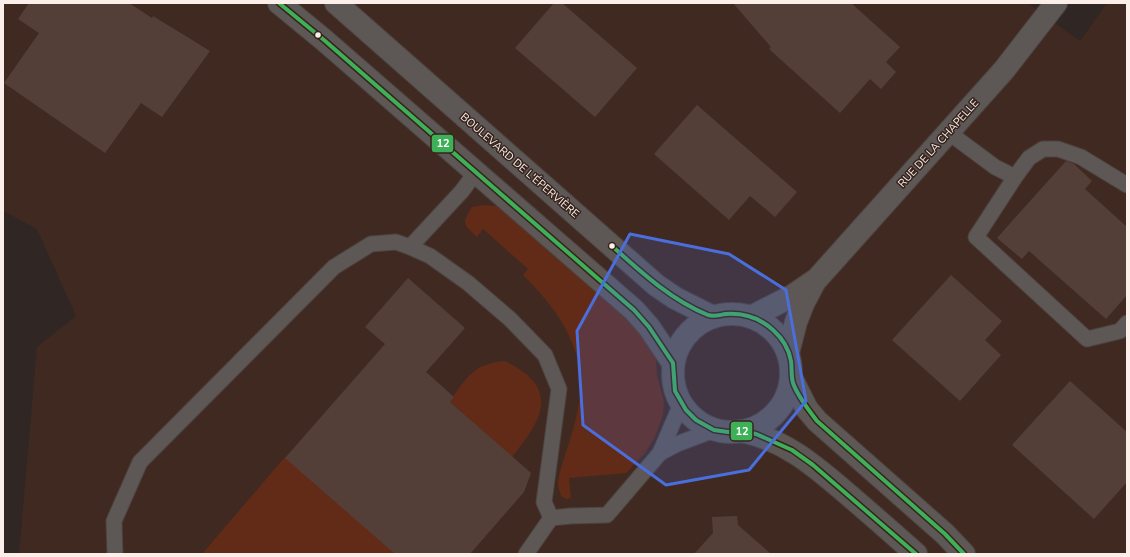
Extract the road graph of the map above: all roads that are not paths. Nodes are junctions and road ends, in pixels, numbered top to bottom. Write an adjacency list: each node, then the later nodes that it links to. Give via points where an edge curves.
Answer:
1 (279, 3): 5 (street)
2 (336, 3): 10 (street, BOULEVARD DE L'ÉPERVIÈRE, via 656,285 675,298)
3 (1056, 3): 4 (street, RUE DE LA CHAPELLE, via 1004,70)
4 (948, 132): 6 (lane, via 995,167); 9 (street, RUE DE LA CHAPELLE)
5 (476, 172): 8 (lane); 14 (street, via 634,310 649,327)
6 (1015, 176): 7 (lane, via 1029,158 1043,149 1058,149 1081,157); 12 (lane, via 976,237 1087,339 1120,331)
7 (1127, 185)
8 (410, 248): 20 (lane, via 430,256 468,283 510,319 545,354 559,389 544,502); 21 (lane, via 396,242 371,244 334,267 140,462 114,521)
9 (816, 279): 11 (street, RUE DE LA CHAPELLE, via 792,296); 13 (street, RUE DE LA CHAPELLE, via 796,322)
10 (713, 317): 11 (street, via 732,314); 14 (street, via 698,324 687,334 678,347)
11 (752, 317): 13 (street, via 774,330)
12 (1127, 323)
13 (788, 353): 15 (street)
14 (673, 363): 16 (street, via 672,377)
15 (792, 379): 18 (street, via 786,398 776,414 760,426); 24 (street, via 805,405 817,421 945,534)
16 (681, 404): 17 (street, via 696,420); 19 (lane)
17 (714, 430): 18 (street); 19 (lane)
18 (742, 431): 23 (street, via 756,434 792,450 813,465)
19 (660, 453): 20 (lane, via 607,516)
20 (551, 518): 22 (lane)
21 (115, 554)
22 (526, 554)
23 (916, 554)
24 (964, 554)

